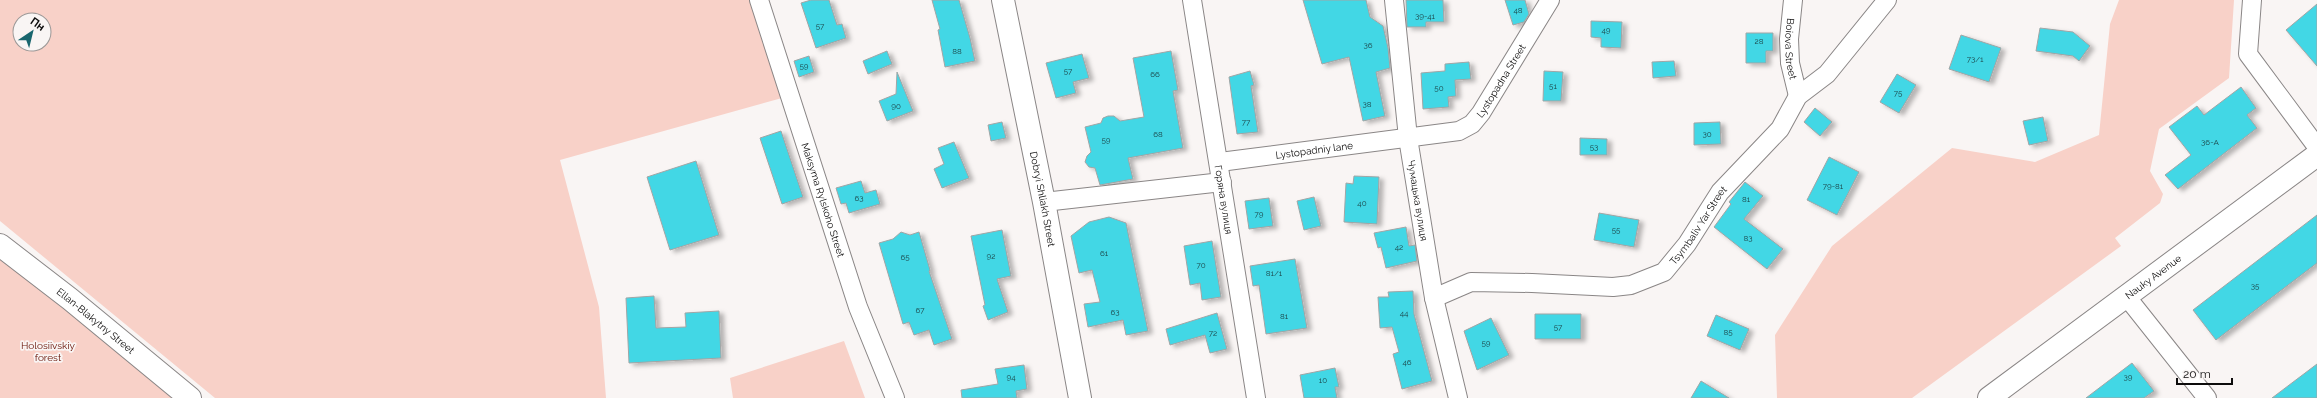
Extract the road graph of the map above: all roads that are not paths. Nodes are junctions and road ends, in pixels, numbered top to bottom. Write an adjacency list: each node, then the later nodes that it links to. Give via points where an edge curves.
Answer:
1 (759, 0): 20 (street, Maksyma Rylskoho Street, via 858,307)
2 (1003, 0): 15 (street, Dobryi Shliakh Street)
3 (1192, 0): 13 (street, Горяна вулиця)
4 (1394, 0): 10 (street, Чумацька вулиця)
5 (1550, 0): 10 (street, Lystopadna Street, via 1472,124 1459,130)
6 (1793, 0): 9 (street, Boiova Street, via 1789,39 1790,63)
7 (1887, 0): 9 (street, Tsymbaliv Yar Street, via 1827,74)
8 (2252, 0): 11 (street, via 2248,54)
9 (1798, 96): 18 (street, Tsymbaliv Yar Street, via 1780,129 1720,192 1687,244 1664,272 1632,285 1613,288 1471,282)
10 (1408, 138): 13 (street, Lystopadniy lane); 18 (street, Чумацька вулиця)
11 (2317, 147)
12 (2317, 155): 17 (street, Nauky Avenue)
13 (1220, 162): 14 (street, Горяна вулиця)
14 (1222, 182): 15 (street); 22 (street, Горяна вулиця)
15 (1044, 202): 21 (street, Dobryi Shliakh Street)
16 (0, 245): 19 (street, Ellan-Blakytny Street)
17 (2126, 296): 24 (street, Nauky Avenue); 25 (street)
18 (1434, 298): 23 (street, Чумацька вулиця)
19 (190, 398)
20 (895, 398)
21 (1080, 398)
22 (1256, 398)
23 (1458, 398)
24 (1989, 398)
25 (2207, 398)

